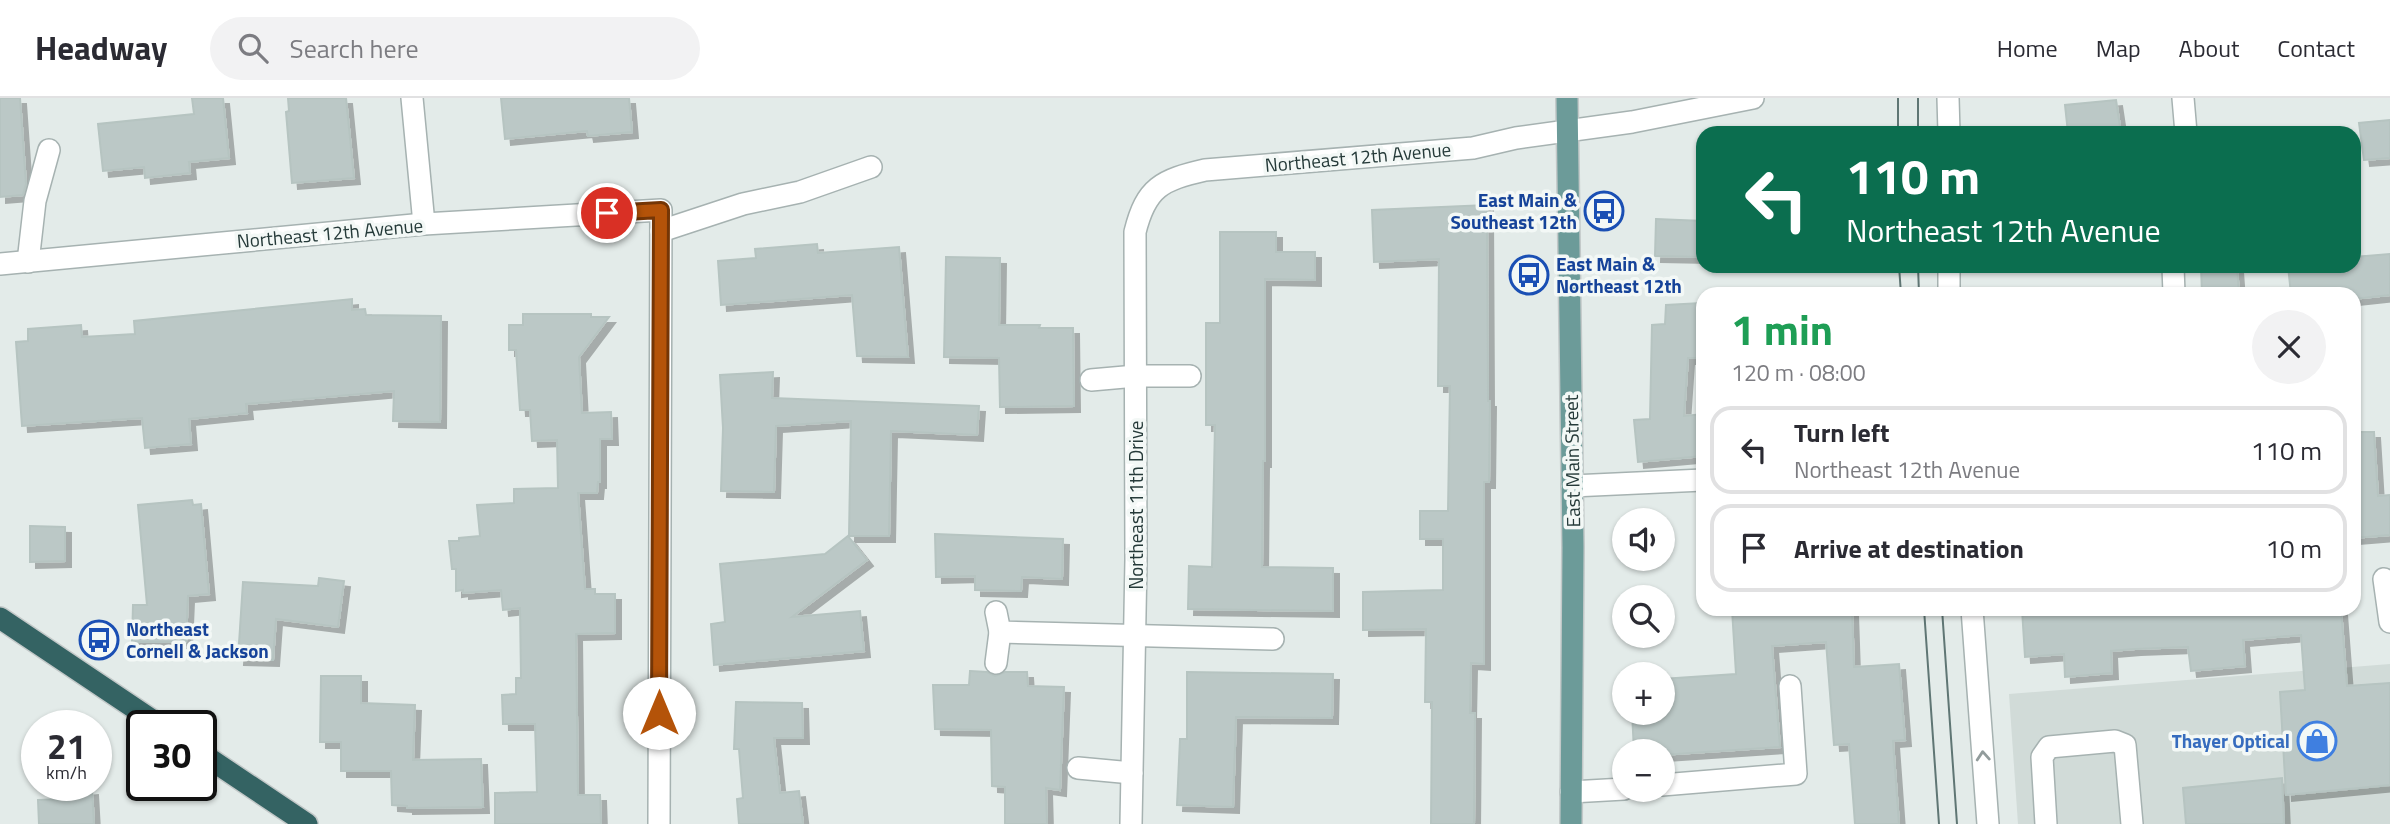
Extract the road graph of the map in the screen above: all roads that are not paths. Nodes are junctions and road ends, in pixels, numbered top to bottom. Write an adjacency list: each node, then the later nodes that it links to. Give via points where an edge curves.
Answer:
1 (412, 98): 14 (street)
2 (1567, 98): 9 (main road, East Main Street)
3 (1753, 98): 6 (street, Northeast 12th Avenue)
4 (1948, 98): 7 (street)
5 (2183, 98): 8 (street)
6 (1680, 104): 9 (street, Northeast 12th Avenue, via 1632,122)
7 (1948, 126)
8 (2185, 126)
9 (1567, 131): 12 (street, Northeast 12th Avenue, via 1473,148 1205,170 1177,176); 21 (main road, East Main Street)
10 (49, 150): 15 (street, via 35,201)
11 (871, 167): 13 (street, Northeast 12th Avenue, via 800,192)
12 (1153, 191): 17 (street, Northeast 11th Drive, via 1141,208 1135,232)
13 (661, 220): 14 (street, Northeast 12th Avenue); 38 (street)
14 (424, 224): 15 (street, Northeast 12th Avenue)
15 (28, 262): 16 (street, Northeast 12th Avenue)
16 (0, 264)
17 (1136, 376): 18 (street); 19 (street); 26 (street, Northeast 11th Drive)
18 (1190, 376)
19 (1091, 380)
20 (1696, 480): 21 (street)
21 (1572, 486): 36 (main road, East Main Street)
22 (2384, 579): 25 (street)
23 (1973, 616): 41 (street, one-way to 23)
24 (0, 618): 30 (highway)
25 (2390, 622)
26 (1135, 634): 27 (street); 28 (street, via 998,622); 33 (street, Northeast 11th Drive)
27 (1273, 639)
28 (996, 663)
29 (1790, 687): 34 (street, via 1796,774)
30 (137, 710)
31 (217, 764): 37 (highway)
32 (1078, 768): 33 (street)
33 (1132, 773): 39 (street, Northeast 11th Drive)
34 (1675, 784)
35 (1612, 790): 36 (street)
36 (1571, 792): 40 (main road, East Main Street)
37 (307, 824)
38 (659, 824)
39 (1131, 824)
40 (1571, 824)
41 (1988, 824)
42 (2046, 824): 43 (street, via 2042,757 2049,747 2115,741 2125,745)
43 (2132, 824)

